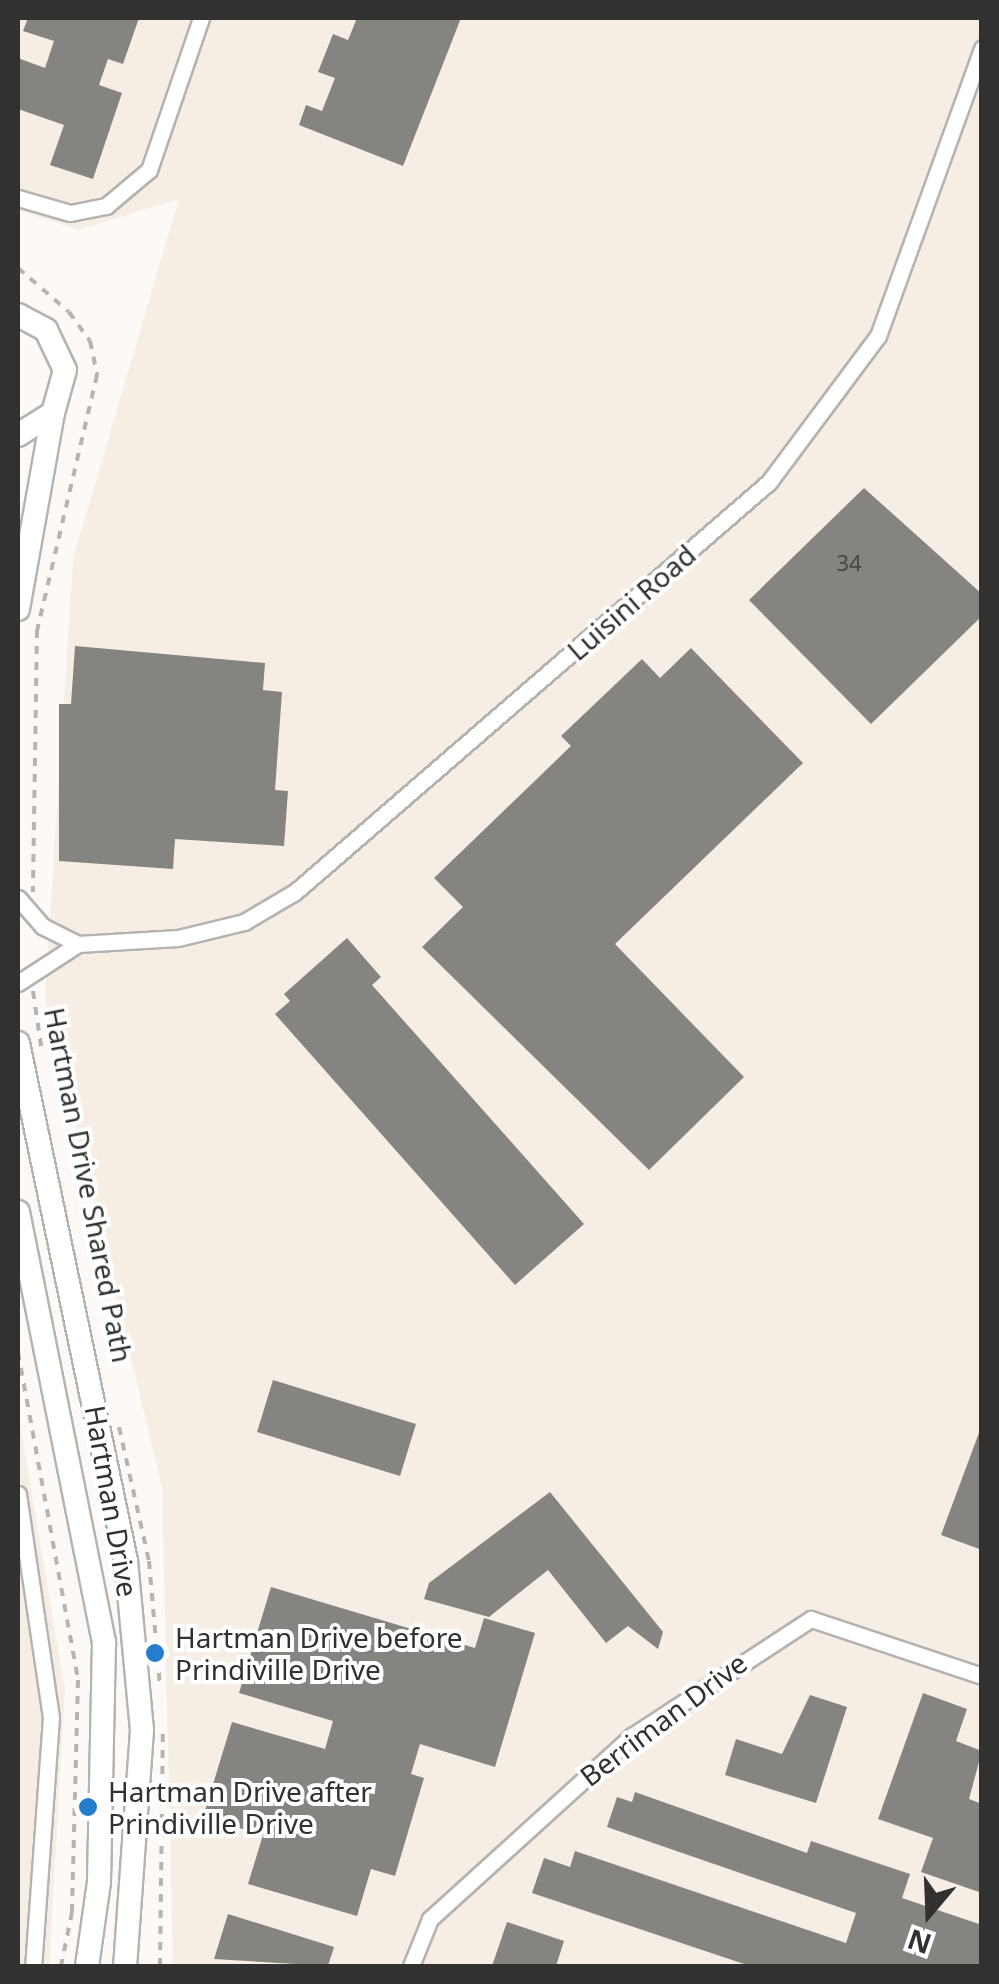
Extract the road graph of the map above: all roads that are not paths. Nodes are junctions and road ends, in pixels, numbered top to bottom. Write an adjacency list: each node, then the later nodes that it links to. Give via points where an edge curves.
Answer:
1 (201, 18): 3 (street, via 149,170 106,206 70,213)
2 (982, 48): 10 (street, Luisini Road, via 878,336 769,482 295,892 244,922 178,938)
3 (18, 198)
4 (18, 303): 5 (main road)
5 (26, 318): 6 (main road, via 56,342 65,370)
6 (52, 413): 7 (main road); 8 (main road)
7 (18, 435)
8 (18, 609)
9 (18, 898): 10 (street, Luisini Road, via 42,926)
10 (78, 944): 11 (street, Luisini Road, via 33,966)
11 (18, 983)
12 (18, 1042): 16 (main road, Hartman Drive, via 126,1561 142,1730)
13 (18, 1212): 18 (main road, Hartman Drive, via 104,1642 100,1882)
14 (18, 1494): 17 (street, via 52,1717 50,1840)
15 (982, 1676): 21 (street, Berriman Drive, via 811,1619 632,1736 430,1919)
16 (130, 1930): 19 (main road, Hartman Drive); 20 (main road)
17 (33, 1966)
18 (87, 1966)
19 (125, 1966)
20 (140, 1966)
21 (411, 1966)

